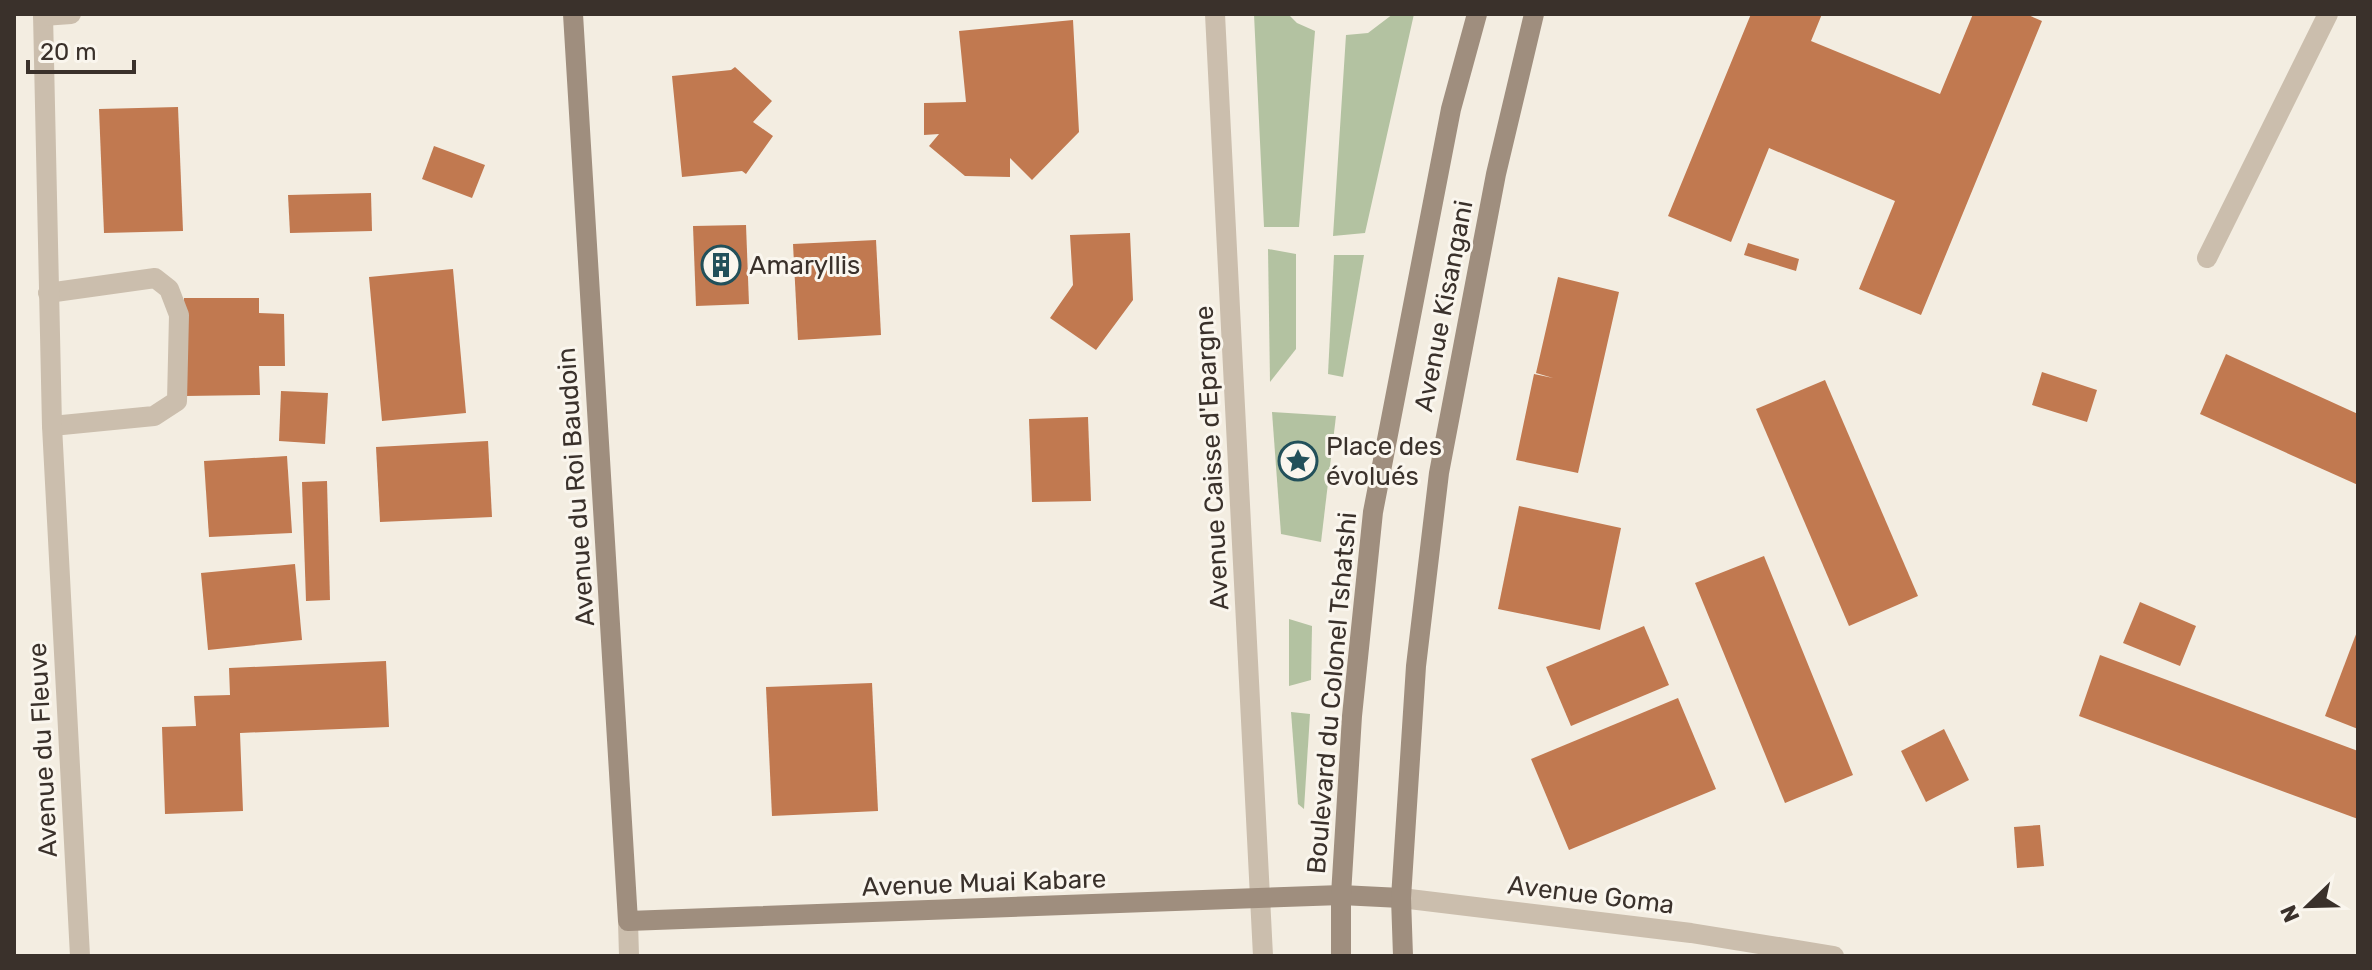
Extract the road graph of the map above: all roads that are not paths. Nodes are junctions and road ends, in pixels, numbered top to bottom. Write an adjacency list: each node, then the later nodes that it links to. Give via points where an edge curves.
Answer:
1 (71, 14): 7 (street)
2 (573, 14): 14 (street, Avenue du Roi Baudoin)
3 (1215, 14): 13 (street, Avenue Caisse d'Epargne)
4 (1477, 14): 11 (street, Boulevard du Colonel Tshatshi, via 1451,109 1373,512)
5 (1534, 14): 12 (street, Avenue Kisangani, via 1496,174 1439,473 1416,666)
6 (2328, 14): 8 (street)
7 (43, 15): 9 (street, Avenue du Fleuve)
8 (2207, 258)
9 (48, 293): 10 (street, Avenue du Fleuve); 10 (street, via 155,278 169,289 179,315 177,401 154,416)
10 (52, 426): 16 (street, Avenue du Fleuve)
11 (1341, 895): 12 (street, Avenue Goma); 13 (street, Avenue Muai Kabare); 19 (street, Boulevard du Colonel Tshatshi)
12 (1401, 898): 15 (street, Avenue Goma, via 1691,933); 20 (street)
13 (1260, 899): 14 (street, Avenue Muai Kabare); 18 (street, Avenue Caisse d'Epargne)
14 (628, 921): 17 (street, Avenue du Roi Baudoin)
15 (1772, 951): 21 (street, Avenue Goma)
16 (80, 956)
17 (629, 956)
18 (1263, 956)
19 (1341, 956)
20 (1403, 956)
21 (1834, 956)

